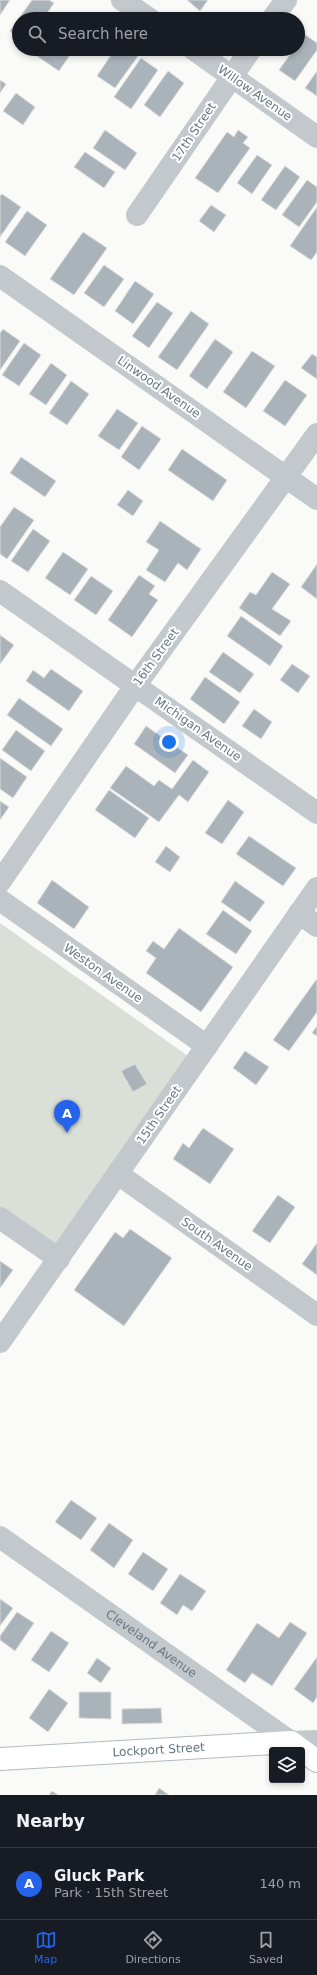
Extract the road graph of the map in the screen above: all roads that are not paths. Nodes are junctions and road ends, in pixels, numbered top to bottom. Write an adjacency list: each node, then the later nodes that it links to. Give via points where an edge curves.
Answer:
1 (122, 0): 3 (street)
2 (286, 0): 4 (street)
3 (140, 12)
4 (277, 12)
5 (203, 56): 7 (street, Willow Avenue)
6 (246, 56): 7 (street, 17th Street)
7 (232, 76): 8 (street, Willow Avenue); 9 (street, 17th Street)
8 (317, 137)
9 (137, 215)
10 (0, 276): 12 (street, Linwood Avenue)
11 (317, 434): 12 (street, 16th Street)
12 (287, 477): 13 (street, Linwood Avenue); 15 (street, 16th Street)
13 (317, 499)
14 (0, 591): 15 (street, Michigan Avenue)
15 (135, 686): 16 (street, Michigan Avenue); 17 (street, 16th Street)
16 (317, 813)
17 (0, 882)
18 (317, 888): 20 (street, 15th Street)
19 (0, 900): 22 (street, Weston Avenue)
20 (298, 913): 21 (street); 22 (street, 15th Street)
21 (317, 926)
22 (207, 1046): 23 (street, 15th Street)
23 (118, 1174): 25 (street, 15th Street); 26 (street, South Avenue)
24 (0, 1218): 25 (street)
25 (59, 1259): 27 (street, 15th Street)
26 (317, 1315)
27 (0, 1342)
28 (0, 1537): 30 (street, Cleveland Avenue)
29 (317, 1741): 30 (street, Lockport Street)
30 (291, 1742): 31 (main road, Lockport Street); 32 (main road, Cleveland Avenue)
31 (0, 1759)
32 (317, 1761)

